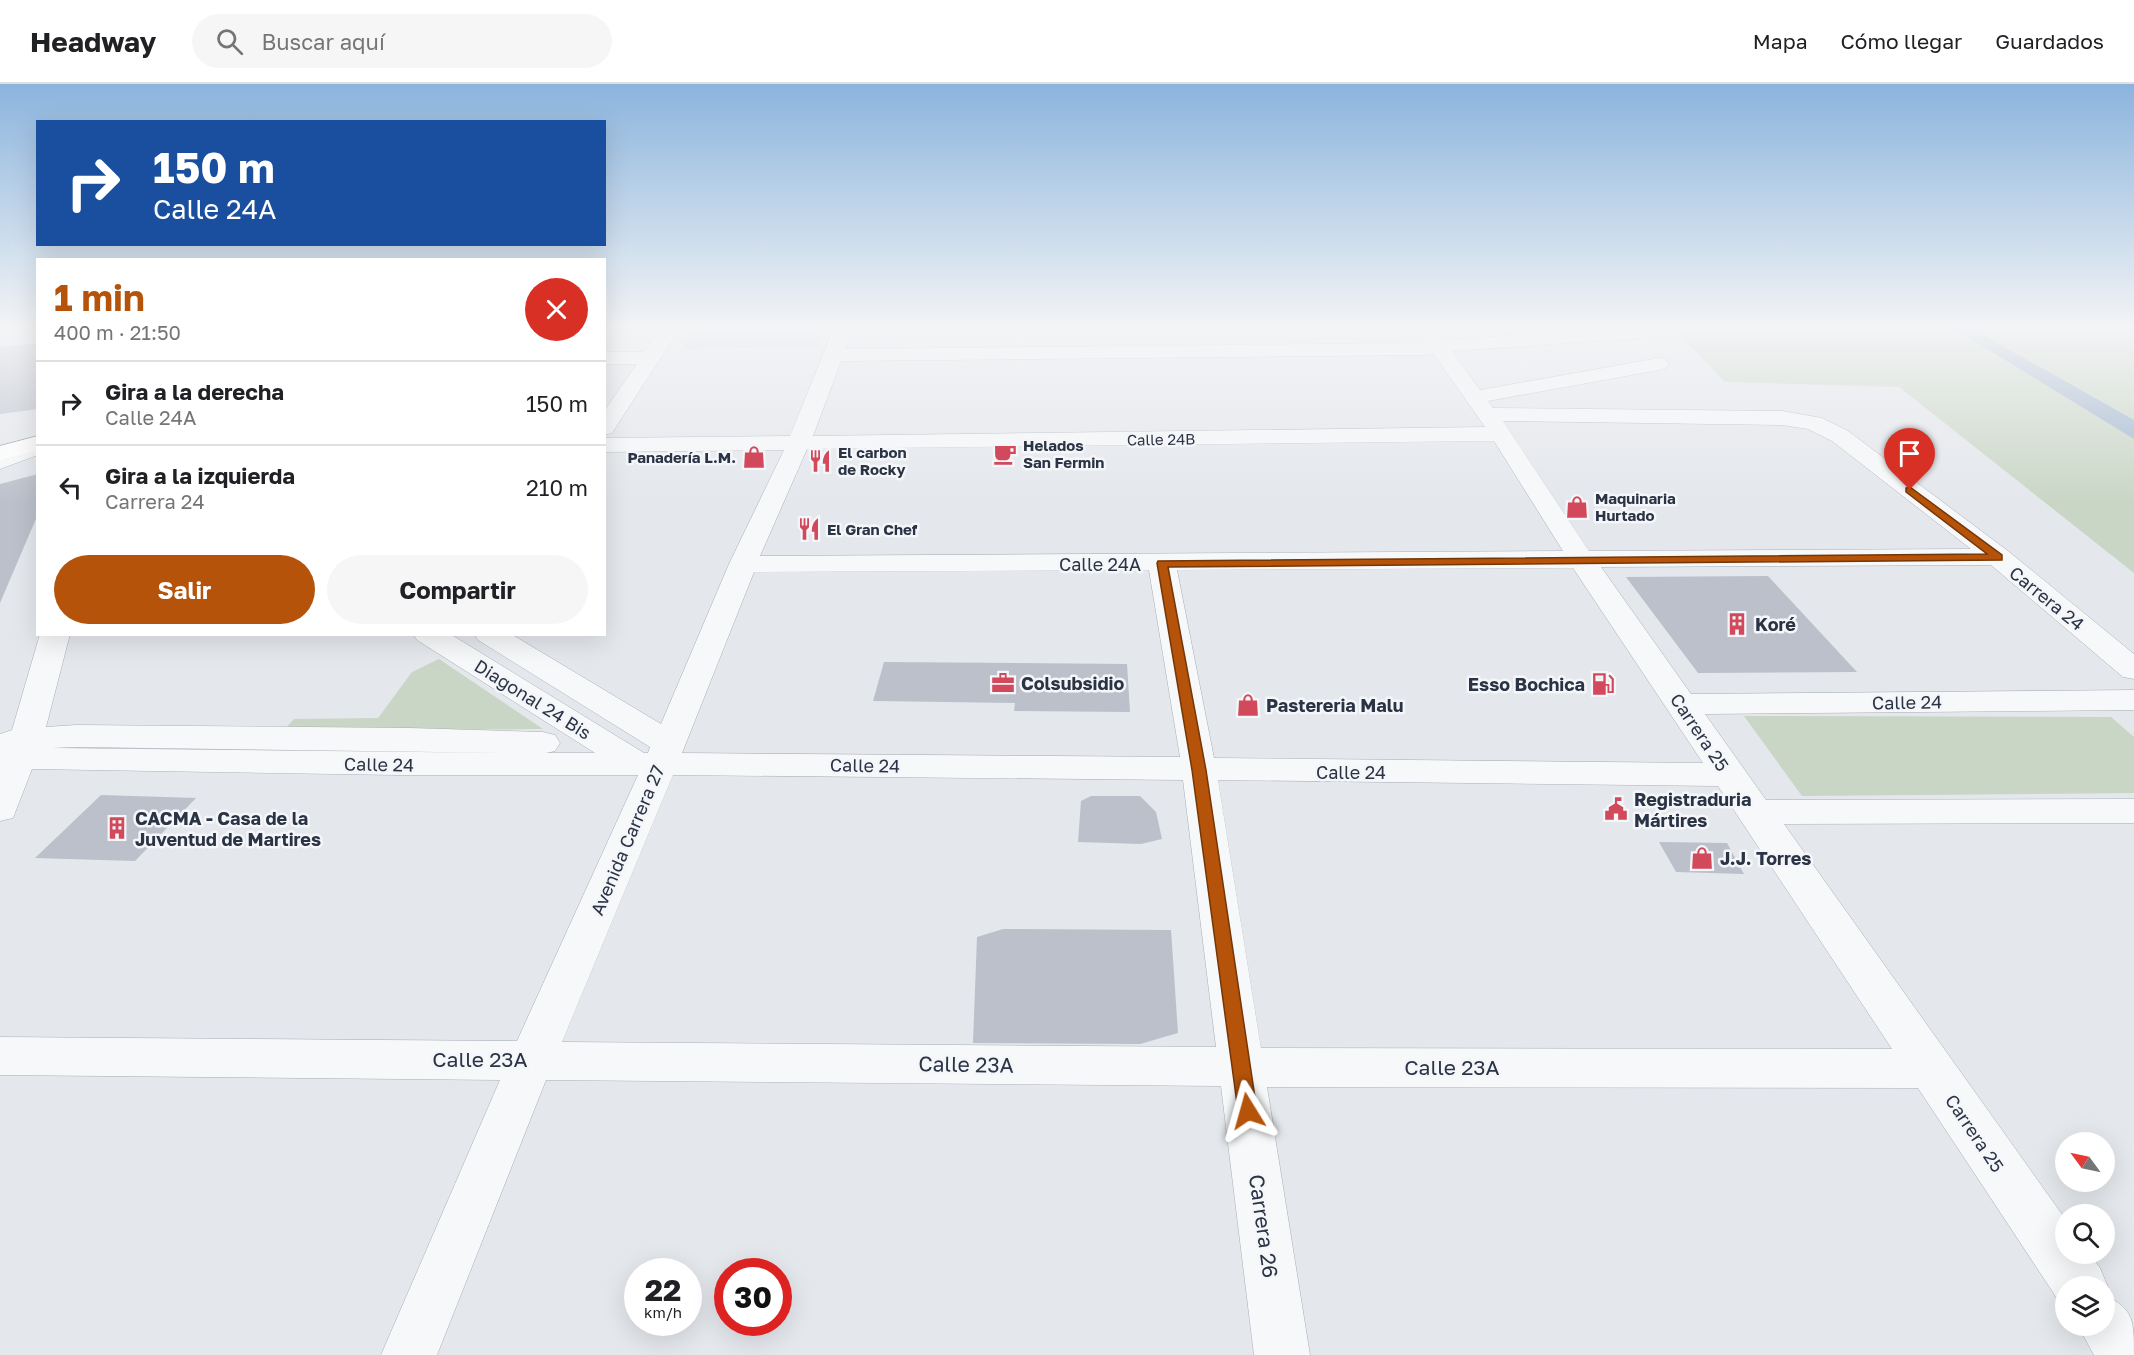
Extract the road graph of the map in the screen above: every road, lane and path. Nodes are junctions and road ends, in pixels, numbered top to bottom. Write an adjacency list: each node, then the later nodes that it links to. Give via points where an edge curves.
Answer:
1 (634, 384): 7 (street)
2 (821, 384): 10 (street, Avenida Carrera 27)
3 (1465, 384): 5 (street, Carrera 25)
4 (1590, 384): 5 (street)
5 (1487, 415): 6 (street, Calle 24B, via 1782,417); 10 (street, Calle 24B); 17 (street, Carrera 25)
6 (1814, 423): 16 (street, Carrera 24, via 1840,436)
7 (606, 425)
8 (36, 432): 9 (highway)
9 (0, 441)
10 (798, 444): 12 (street, Calle 24B); 19 (street, Avenida Carrera 27)
11 (36, 445): 14 (highway)
12 (606, 445)
13 (36, 446): 15 (street)
14 (0, 453)
15 (0, 462)
16 (1998, 558): 17 (street, Calle 24A); 24 (street, Carrera 24)
17 (1581, 559): 18 (street, Calle 24A); 26 (street, Carrera 25)
18 (1162, 563): 19 (street, Calle 24A); 30 (street, Carrera 26)
19 (743, 564): 29 (street, Avenida Carrera 27)
20 (54, 636): 28 (street)
21 (435, 636): 23 (street, Diagonal 24 Bis)
22 (492, 636): 29 (street, Diagonal 24 Bis)
23 (461, 643): 27 (street, Diagonal 24 Bis)
24 (2134, 670)
25 (2134, 699): 26 (street, Calle 24)
26 (1681, 704): 31 (street, Carrera 25)
27 (602, 742): 28 (street, Calle 24, via 88,736); 29 (street, Diagonal 24 Bis)
28 (11, 749): 29 (street, Calle 24, via 397,764); 32 (street)
29 (656, 758): 30 (street, Calle 24); 36 (street, Avenida Carrera 27)
30 (1197, 760): 31 (street, Calle 24); 37 (street, Carrera 26)
31 (1722, 764): 34 (street, Carrera 25)
32 (0, 808)
33 (2134, 811): 34 (street)
34 (1755, 812): 38 (street, Carrera 25)
35 (0, 1056): 36 (street, Calle 23A)
36 (532, 1059): 37 (street, Calle 23A); 41 (street, Avenida Carrera 27)
37 (1241, 1067): 38 (street, Calle 23A); 42 (street, Carrera 26)
38 (1931, 1069): 39 (street, Carrera 25)
39 (2072, 1276)
40 (2114, 1336): 43 (street)
41 (409, 1355)
42 (1282, 1355)
43 (2127, 1355)

